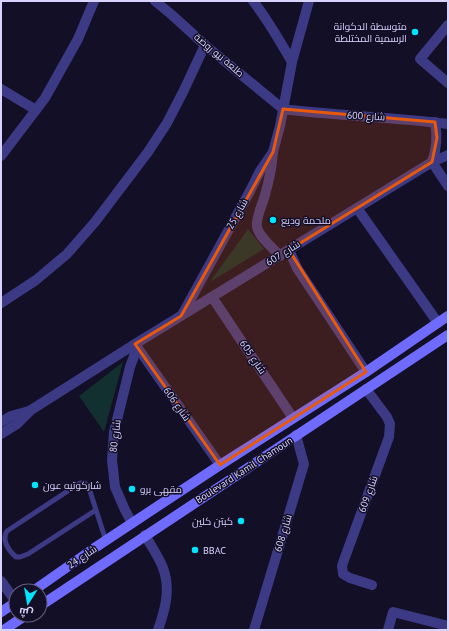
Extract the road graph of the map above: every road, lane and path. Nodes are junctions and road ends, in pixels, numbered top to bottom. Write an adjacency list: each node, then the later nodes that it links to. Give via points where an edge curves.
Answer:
1 (94, 1): 11 (street, via 78,39)
2 (155, 1): 6 (street, طلعة نيو روضة)
3 (253, 1): 7 (street)
4 (308, 1): 7 (street, شارع 25)
5 (448, 25): 8 (street, via 420,59)
6 (205, 44): 10 (street, طلعة نيو روضة); 22 (street, via 167,123 95,222 67,254 36,280)
7 (292, 62): 10 (street, شارع 25)
8 (448, 83)
9 (1, 89): 11 (street)
10 (283, 109): 12 (street, شارع 600); 14 (street, شارع 25)
11 (36, 110): 16 (street)
12 (435, 122): 13 (street, شارع 600); 17 (street, via 437,138)
13 (448, 124)
14 (273, 152): 20 (street, via 273,162 257,227 264,238); 23 (street, شارع 25, via 260,171)
15 (448, 155): 17 (street, شارع 607)
16 (1, 156)
17 (432, 162): 18 (street); 19 (street, شارع 607)
18 (448, 186)
19 (357, 208): 20 (street, شارع 607); 25 (street)
20 (284, 253): 21 (street, شارع 607); 28 (street, via 297,268)
21 (212, 297): 23 (street, شارع 607); 31 (street, شارع 605)
22 (1, 303)
23 (181, 316): 27 (street, شارع 607)
24 (448, 316): 25 (main road, Boulevard Kamil Chamoun)
25 (438, 323): 28 (main road, Boulevard Kamil Chamoun)
26 (448, 336): 29 (main road, Boulevard Kamil Chamoun)
27 (136, 346): 30 (street, شارع 607); 35 (street, شارع 606); 37 (street, شارع 80, via 114,432 112,460 115,487)
28 (366, 372): 31 (main road, Boulevard Kamil Chamoun)
29 (366, 389): 34 (main road, Boulevard Kamil Chamoun); 42 (street, شارع 609, via 387,417 390,437 342,570 343,574 350,578)
30 (31, 410): 32 (street); 33 (street, via 17,424)
31 (293, 418): 35 (main road, Boulevard Kamil Chamoun)
32 (1, 422)
33 (1, 434)
34 (296, 435): 38 (main road, Boulevard Kamil Chamoun); 47 (street, شارع 608, via 304,464)
35 (220, 465): 37 (main road, Boulevard Kamil Chamoun)
36 (96, 510): 36 (lane, via 89,488 86,484 80,483 7,531 5,540 12,554 20,557); 39 (lane)
37 (132, 523): 39 (main road, شارع 24)
38 (145, 535): 44 (main road, Boulevard Kamil Chamoun); 46 (street, via 163,567 166,578 165,606)
39 (106, 540): 41 (main road, شارع 24)
40 (1, 581): 43 (street)
41 (44, 583)
42 (372, 585)
43 (8, 591)
44 (48, 601)
45 (448, 626): 48 (street, via 393,612)
46 (158, 630)
47 (254, 630)
48 (388, 630)

